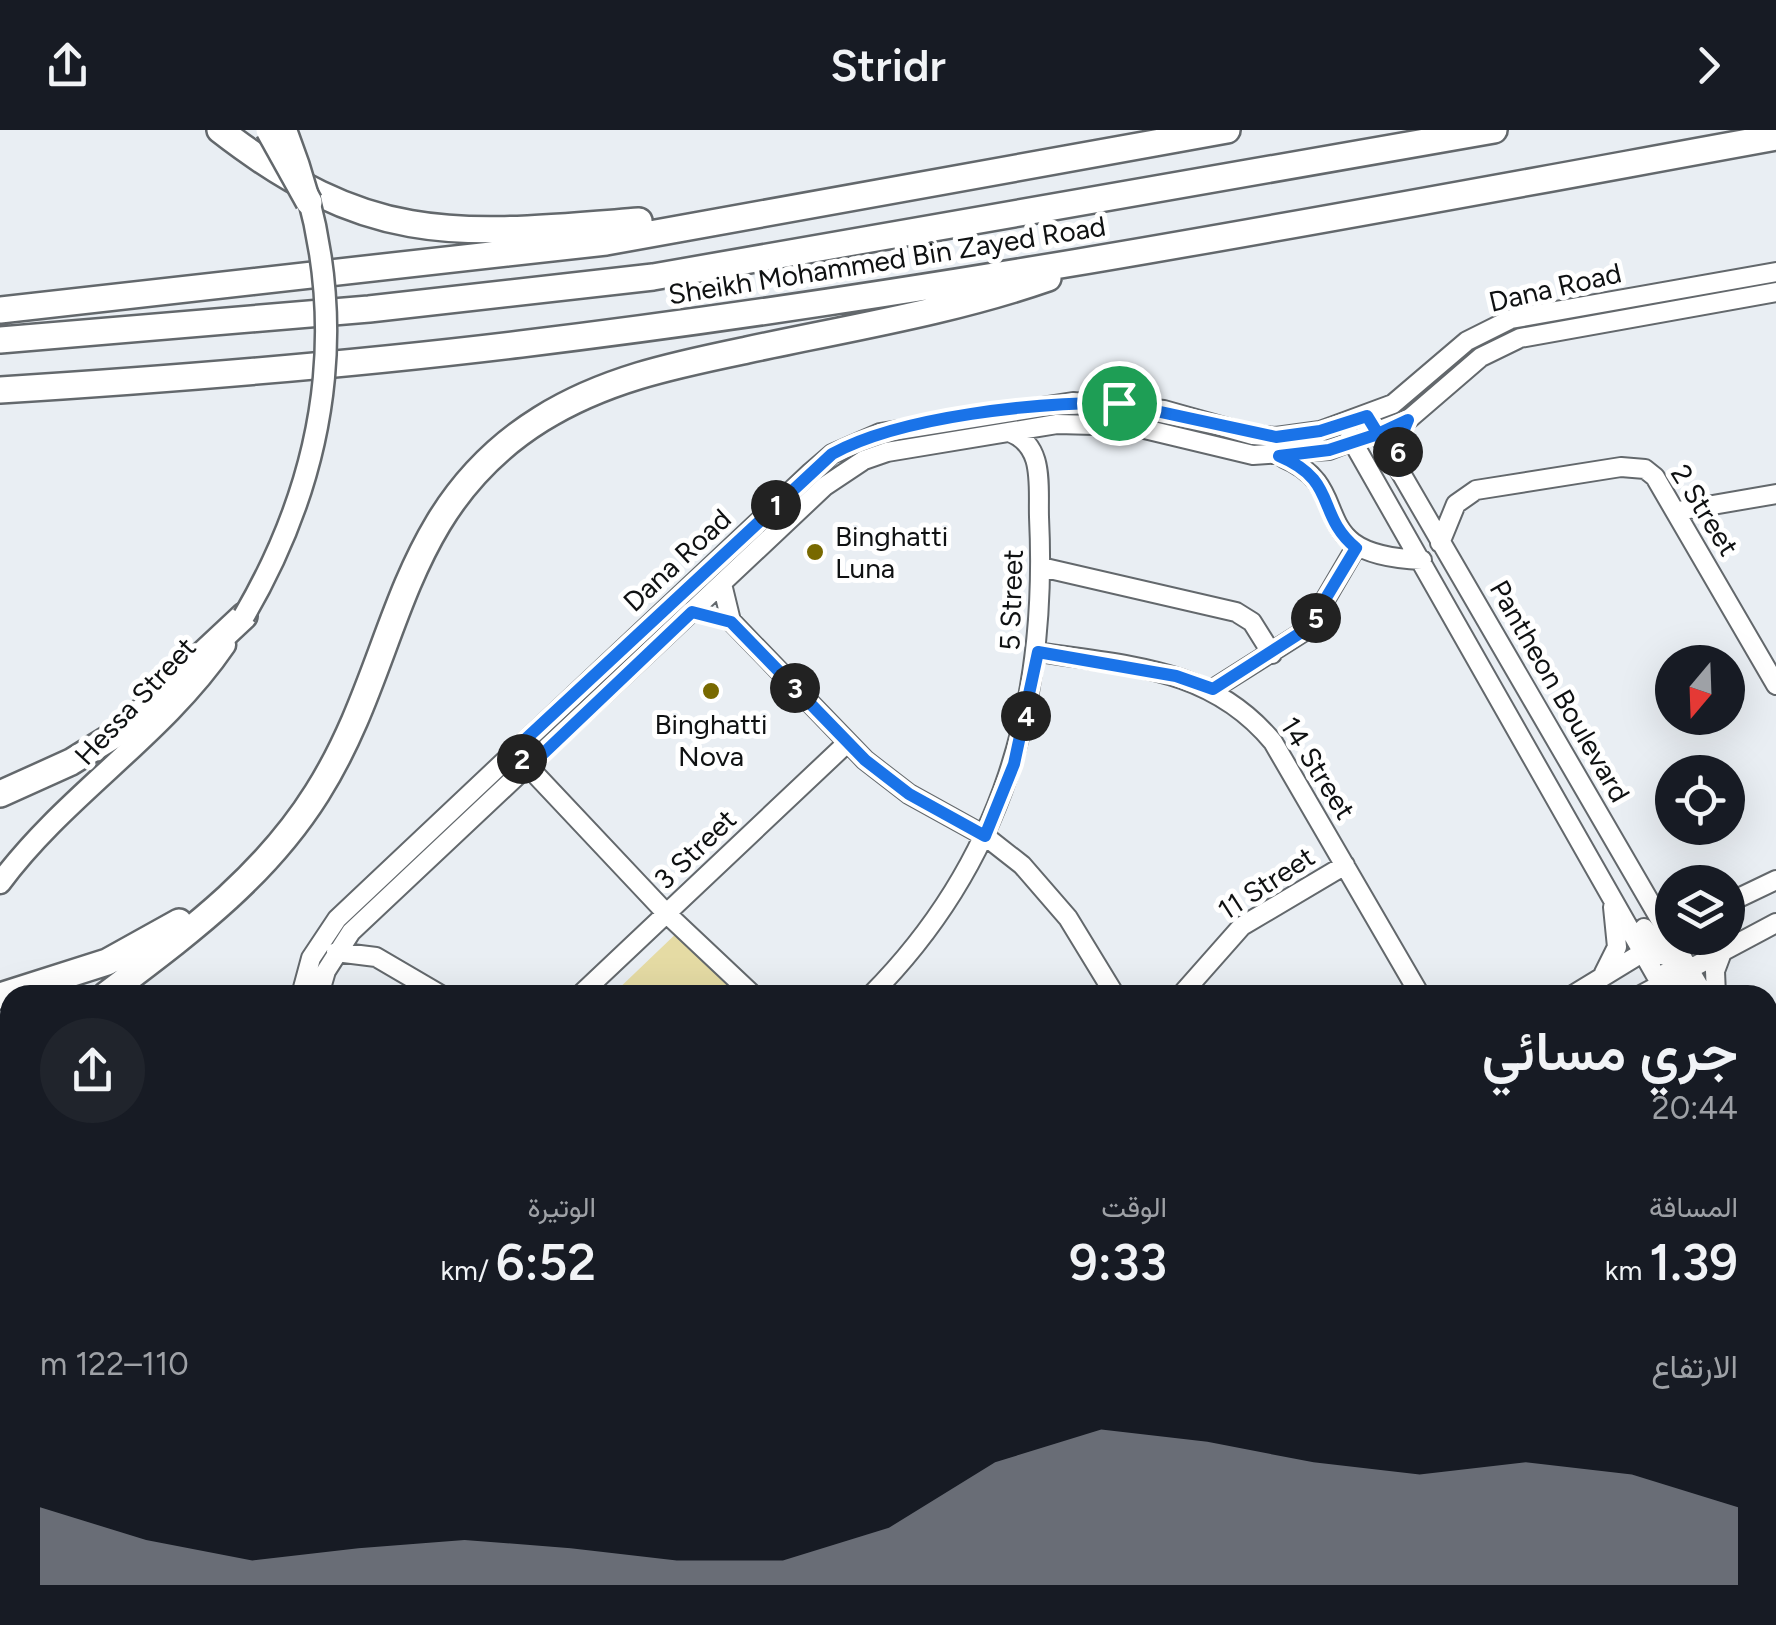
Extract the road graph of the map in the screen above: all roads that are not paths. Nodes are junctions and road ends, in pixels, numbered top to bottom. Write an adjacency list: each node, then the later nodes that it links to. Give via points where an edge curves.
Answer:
1 (220, 130): 8 (highway)
2 (242, 130): 8 (highway)
3 (269, 130): 9 (highway, bridge)
4 (286, 130): 9 (main road, Hessa Street, bridge)
5 (1228, 130): 10 (highway)
6 (1494, 130): 15 (highway, Sheikh Mohammed Bin Zayed Road, via 653,277)
7 (1776, 137): 11 (highway, Sheikh Mohammed Bin Zayed Road)
8 (287, 174): 10 (highway, via 362,212 443,231)
9 (309, 202): 35 (main road, Hessa Street, bridge, via 326,309 321,416 293,520)
10 (758, 212): 14 (highway, via 588,244)
11 (1114, 255): 16 (highway, Sheikh Mohammed Bin Zayed Road, via 517,345); 47 (highway, via 958,307 628,378 537,422 473,476 424,544 352,730)
12 (1776, 272): 17 (street, Dana Road, via 1511,319 1468,341 1413,390)
13 (1776, 292): 18 (street, Dana Road, via 1520,338 1481,357)
14 (0, 310)
15 (0, 340)
16 (0, 390)
17 (1367, 416): 20 (street, Dana Road); 22 (street, Pantheon Boulevard)
18 (1408, 420): 22 (street, Dana Road); 26 (street, via 1398,444)
19 (1057, 424): 21 (street, Dana Road); 24 (street, Dana Road, via 1132,426); 25 (street)
20 (1342, 424): 23 (street, Pantheon Boulevard); 42 (street, Dana Road, via 1276,437 1164,410 1073,402 854,441 832,454)
21 (1009, 432): 25 (street, via 1028,442); 33 (street, Dana Road, via 864,460 825,486)
22 (1378, 434): 23 (street, Dana Road); 26 (street, Pantheon Boulevard)
23 (1353, 444): 24 (street, Dana Road); 31 (street, Pantheon Boulevard)
24 (1279, 456): 30 (street, via 1314,475 1339,531)
25 (1036, 462): 32 (street, 5 Street)
26 (1399, 471): 29 (street, Pantheon Boulevard)
27 (1776, 494): 28 (street)
28 (1678, 511): 29 (street, 2 Street, via 1656,477 1622,467 1476,490 1456,504); 39 (street, 2 Street)
29 (1440, 543): 51 (street, Pantheon Boulevard)
30 (1356, 548): 31 (street); 38 (street, via 1316,619)
31 (1422, 560): 46 (street, Pantheon Boulevard)
32 (1042, 567): 37 (street, 5 Street); 38 (street, via 1236,612 1252,622)
33 (722, 584): 34 (street, Dana Road); 36 (street)
34 (692, 612): 36 (street); 43 (street, Dana Road)
35 (244, 616): 44 (highway, via 120,731); 50 (main road, Hessa Street, via 172,710)
36 (731, 622): 41 (street)
37 (1038, 652): 40 (street, 14 Street, via 1176,676); 45 (street, 5 Street, via 1014,764)
38 (1272, 654): 40 (street)
39 (1776, 684)
40 (1213, 689): 48 (street, 14 Street, via 1273,742)
41 (847, 743): 45 (street, via 909,794); 56 (street, 3 Street)
42 (514, 750): 43 (street); 71 (street, Dana Road, via 327,931)
43 (528, 768): 56 (street); 57 (street, Dana Road)
44 (0, 794)
45 (985, 836): 76 (street, 5 Street, via 944,906); 77 (street, via 1058,906)
46 (1588, 852): 52 (street, Pantheon Boulevard); 61 (street, via 1610,871)
47 (273, 853): 69 (highway, via 143,944); 70 (highway, via 211,915)
48 (1345, 865): 78 (street, 11 Street, via 1242,926); 79 (street, 14 Street)
49 (1776, 880): 53 (street)
50 (0, 883)
51 (1644, 890): 54 (street); 55 (street, Pantheon Boulevard)
52 (1611, 892): 61 (street, Pantheon Boulevard); 67 (street, via 1617,946)
53 (1745, 895)
54 (1655, 896)
55 (1655, 908)
56 (667, 914): 74 (street, 3 Street); 75 (street)
57 (370, 915): 62 (street, Dana Road); 66 (street)
58 (1776, 923): 59 (street)
59 (1745, 937)
60 (1655, 946): 61 (street)
61 (1649, 949): 67 (street); 68 (street, Pantheon Boulevard); 68 (street, via 1668,961)
62 (336, 952): 66 (street); 72 (street, Dana Road)
63 (1672, 955): 68 (street, Pantheon Boulevard)
64 (1712, 955): 68 (street)
65 (1721, 955): 81 (street)
66 (376, 956): 73 (street)
67 (1603, 974): 80 (street)
68 (1673, 980)
69 (42, 985)
70 (119, 985)
71 (304, 985)
72 (323, 985)
73 (425, 985)
74 (591, 985)
75 (742, 985)
76 (879, 985)
77 (1109, 985)
78 (1190, 985)
79 (1414, 985)
80 (1588, 985)
81 (1716, 985)

